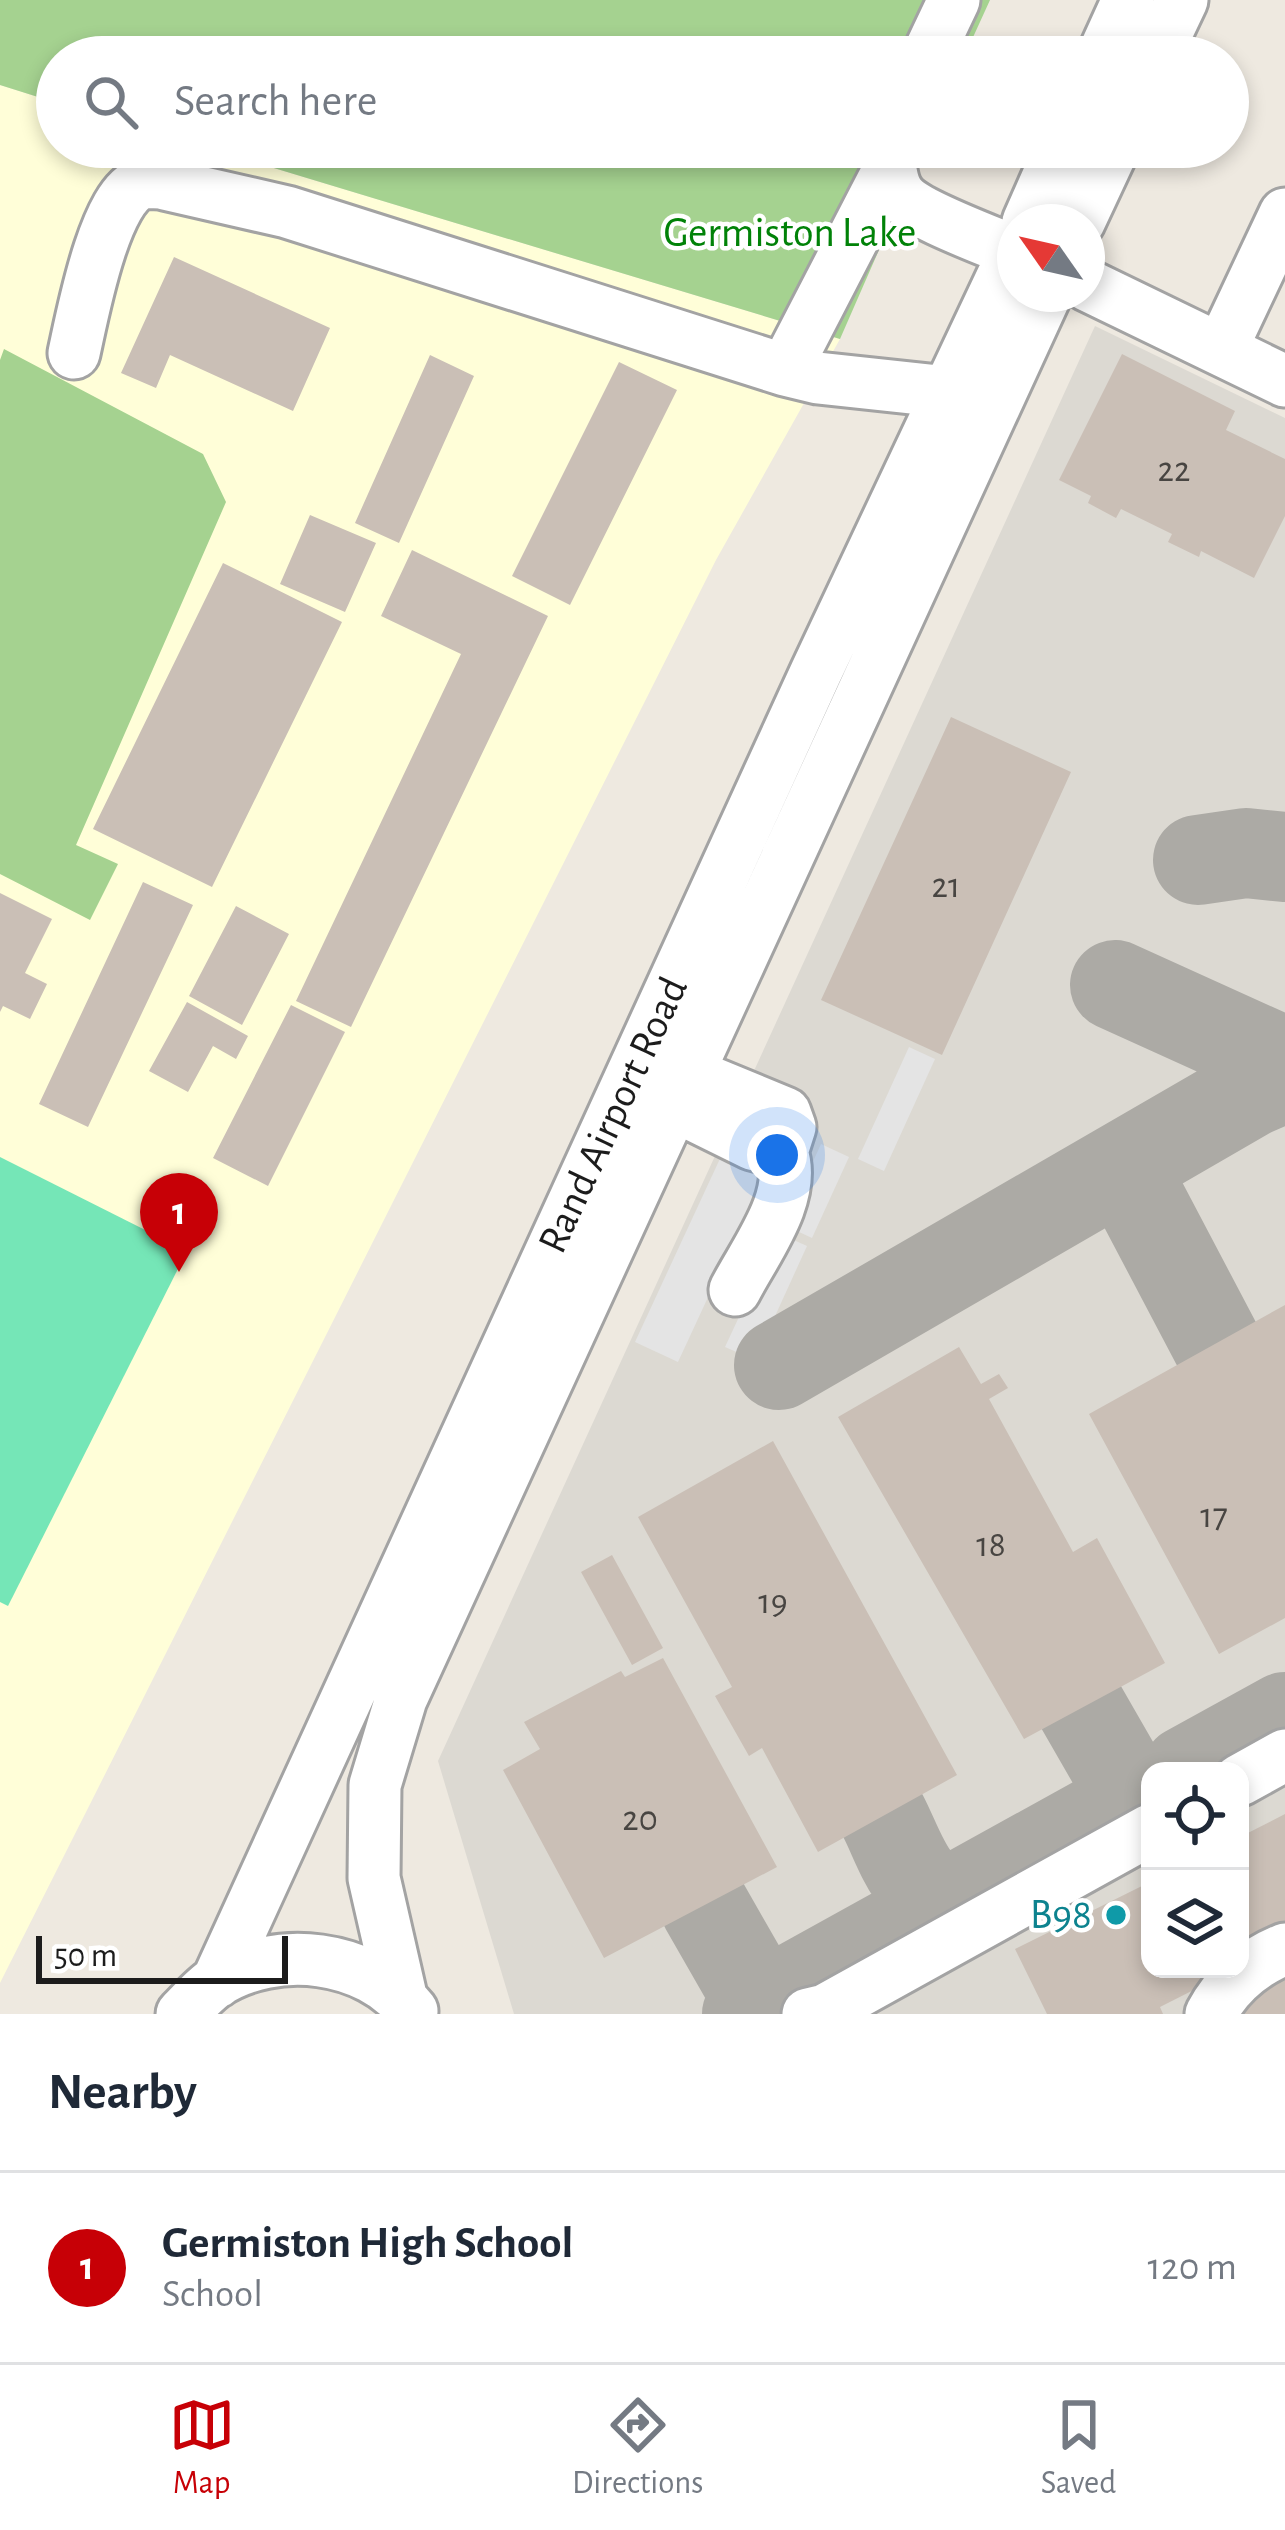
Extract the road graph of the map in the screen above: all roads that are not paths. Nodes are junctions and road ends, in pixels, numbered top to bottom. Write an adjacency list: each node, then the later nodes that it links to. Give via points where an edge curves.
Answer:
1 (954, 0): 4 (street)
2 (1128, 0): 5 (street)
3 (1182, 0): 6 (street)
4 (937, 36)
5 (1112, 36)
6 (1165, 36)
7 (885, 168): 20 (street)
8 (893, 168): 14 (street, via 901,197 916,208)
9 (1052, 168): 11 (street)
10 (1104, 168): 12 (street)
11 (1036, 204)
12 (1087, 204)
13 (1285, 214): 18 (street)
14 (997, 243)
15 (997, 289): 22 (street, Rand Airport Road)
16 (1105, 293): 18 (street)
17 (1038, 312): 23 (street, Rand Airport Road)
18 (1221, 350): 21 (street)
19 (74, 352): 20 (street, via 115,215 140,184 160,183 287,212)
20 (784, 370): 22 (street)
21 (1285, 382)
22 (948, 392): 24 (street, Rand Airport Road)
23 (686, 1076): 24 (street); 25 (street, via 785,1113 790,1127 783,1195); 31 (street, Rand Airport Road, via 400,1700 375,1785 374,1878)
24 (622, 1095): 30 (street, Rand Airport Road)
25 (735, 1289)
26 (1285, 1756): 27 (street)
27 (1249, 1775)
28 (1141, 1835): 32 (street)
29 (1285, 1949): 33 (street, via 1247,1971)
30 (199, 1998): 31 (street, Rand Airport Road, via 262,1963 311,1958 359,1970)
31 (408, 2005)
32 (808, 2014)
33 (1211, 2014)

